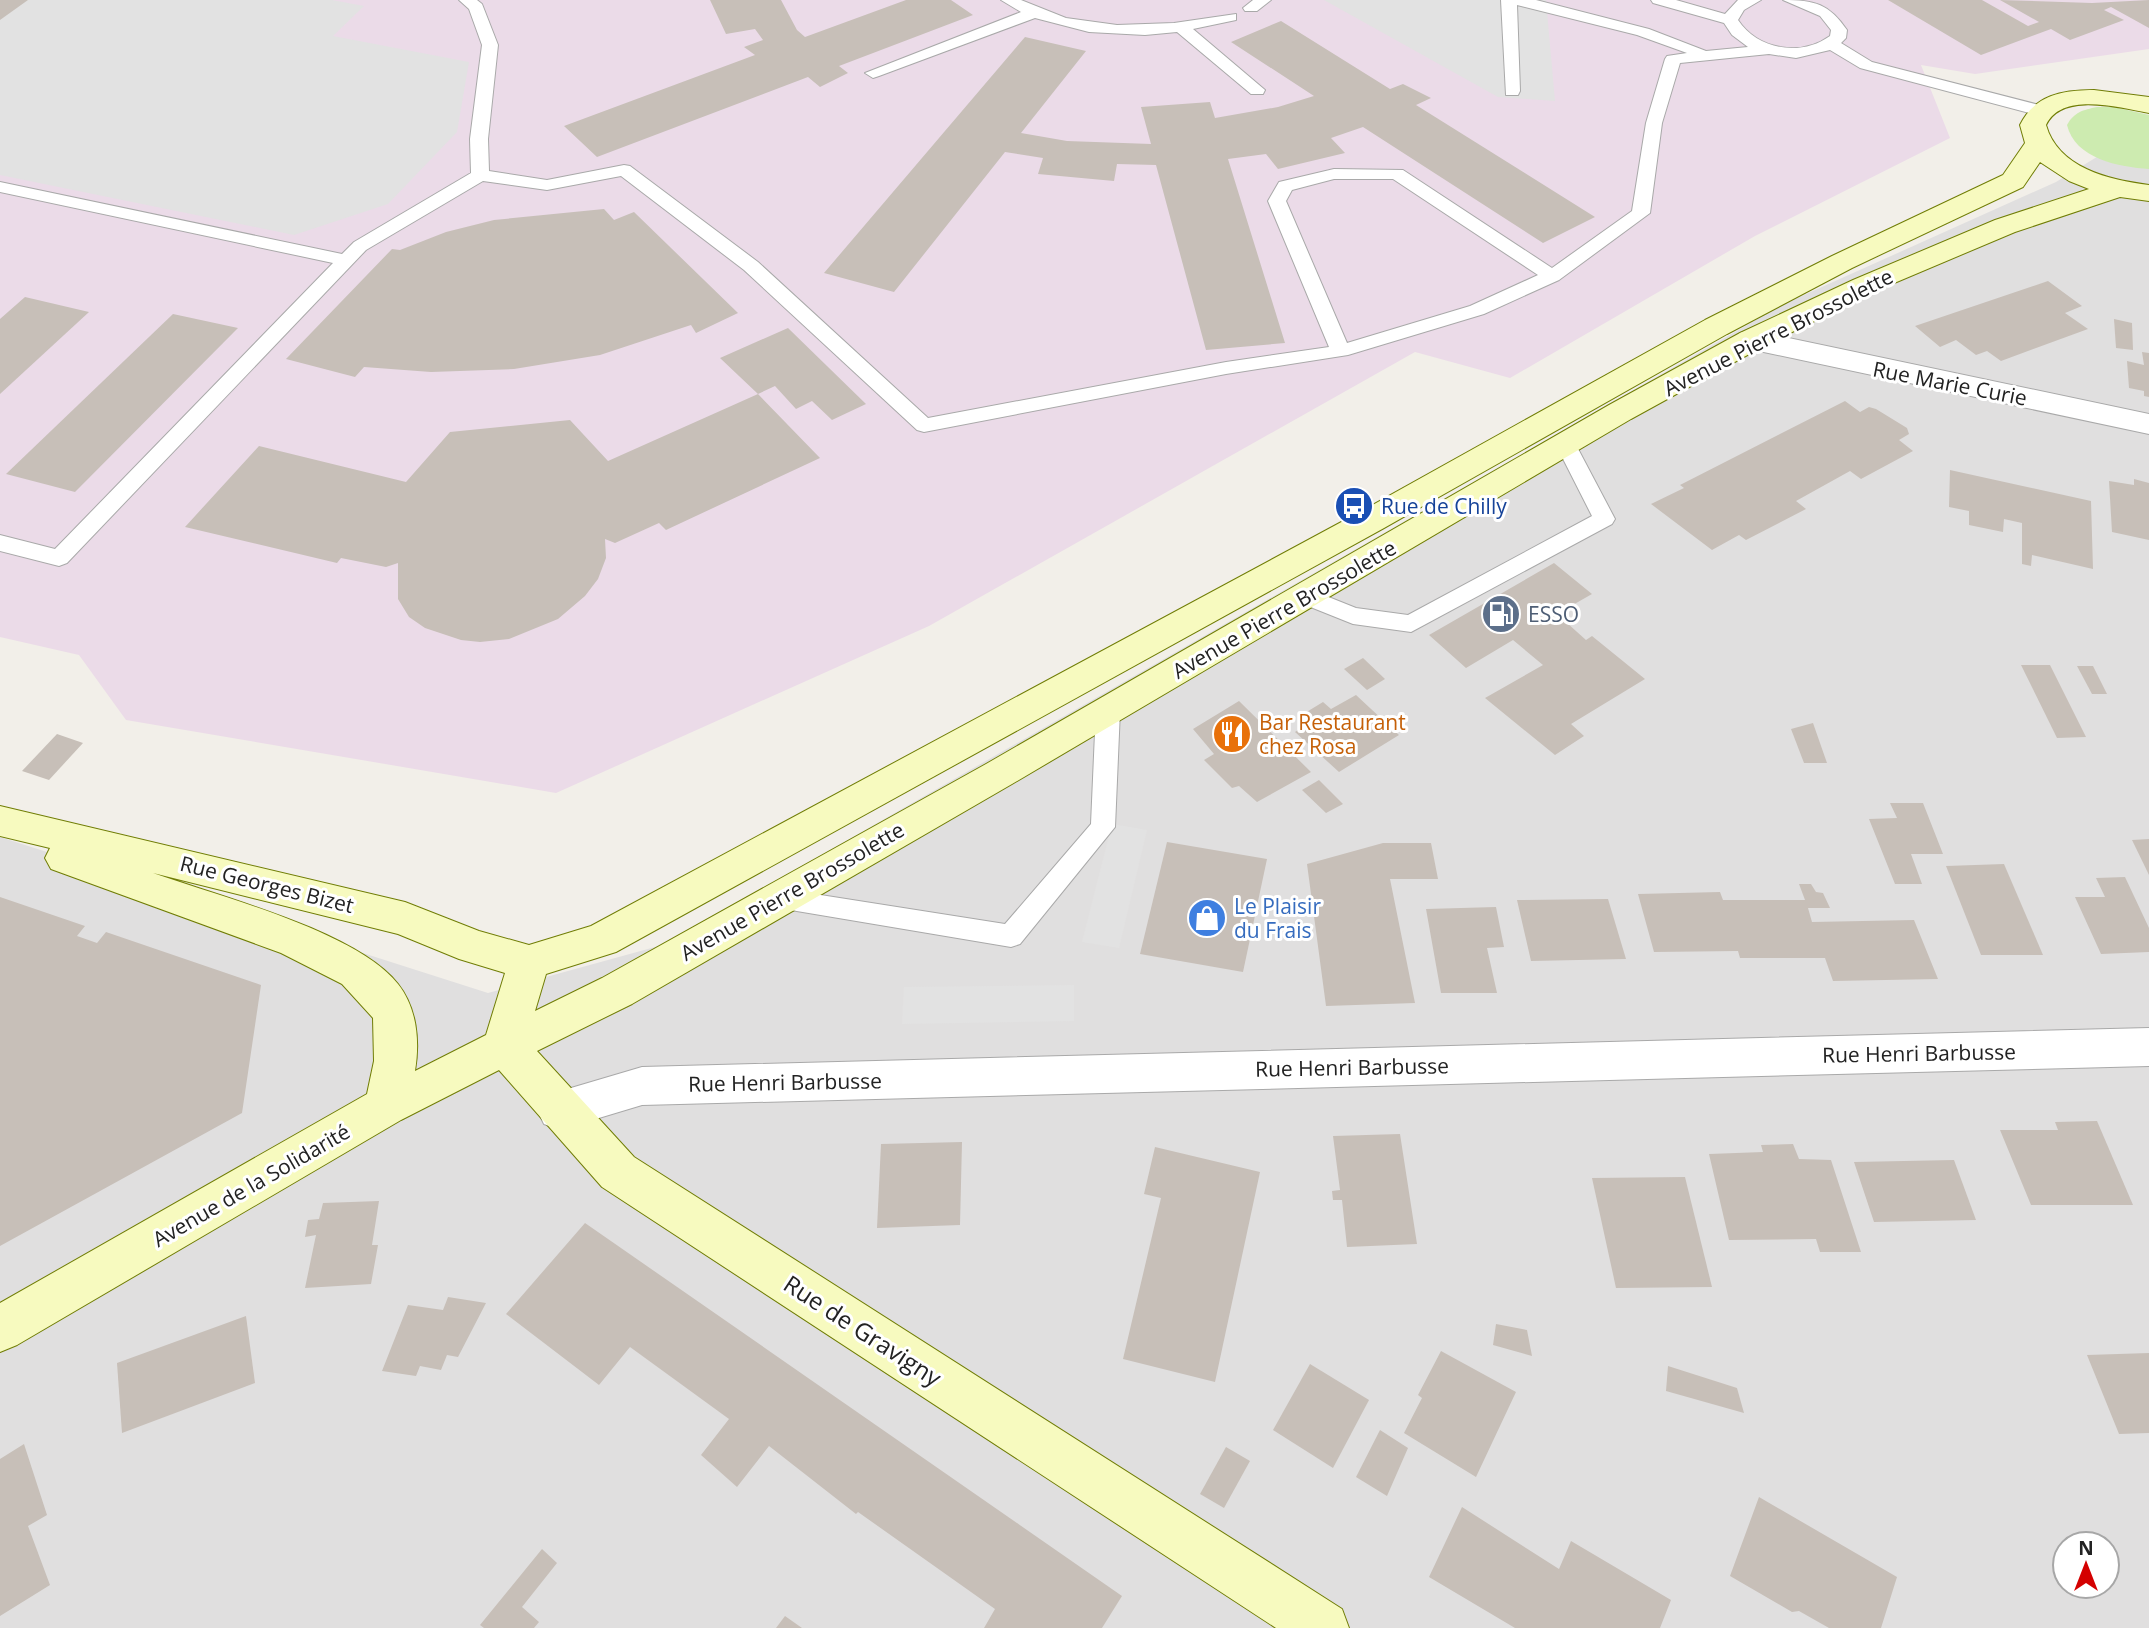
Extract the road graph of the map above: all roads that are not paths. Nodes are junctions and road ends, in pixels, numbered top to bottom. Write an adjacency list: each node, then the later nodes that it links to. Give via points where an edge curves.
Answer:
1 (467, 0): 21 (lane, via 476,7 490,44 479,139)
2 (1009, 0): 8 (lane)
3 (1509, 0): 17 (lane)
4 (1517, 0): 14 (lane)
5 (1659, 0): 10 (lane)
6 (1753, 0): 10 (lane, via 1739,5)
7 (1791, 0): 12 (lane, via 1813,6 1835,21 1838,38)
8 (1032, 13): 11 (lane, via 1079,27 1130,32); 15 (lane)
9 (1230, 17): 11 (lane)
10 (1730, 20): 13 (lane, via 1742,37)
11 (1183, 29): 16 (lane)
12 (1832, 44): 13 (lane, via 1805,52); 19 (lane, via 1866,65)
13 (1771, 49): 14 (lane)
14 (1708, 53): 26 (lane, via 1673,59 1654,123 1641,213)
15 (873, 73)
16 (1257, 90)
17 (1513, 91)
18 (2149, 106): 19 (main road, via 2106,97 2068,99)
19 (2041, 111): 20 (main road, Avenue Pierre Brossolette, via 2033,125)
20 (2038, 144): 23 (main road, Avenue Pierre Brossolette, via 2059,165); 37 (main road, Avenue Pierre Brossolette, via 2013,181 1716,327 602,940)
21 (480, 175): 25 (lane, via 360,246); 28 (lane, via 547,185 624,170 751,266 924,425)
22 (0, 187): 25 (lane)
23 (2117, 189): 24 (main road, Avenue Pierre Brossolette); 27 (main road, Avenue Pierre Brossolette, via 2005,226)
24 (2149, 193)
25 (346, 260): 31 (lane, via 58,558)
26 (1552, 276): 28 (lane, via 1477,310); 28 (lane, via 1397,174 1334,174 1285,186 1278,201)
27 (1751, 340): 29 (street, Rue Marie Curie); 30 (main road, Avenue Pierre Brossolette)
28 (1341, 351)
29 (2149, 424)
30 (1566, 444): 32 (main road, Avenue Pierre Brossolette); 32 (lane, via 1604,519 1411,624 1353,616)
31 (0, 543)
32 (1306, 596): 33 (main road, Avenue Pierre Brossolette)
33 (1108, 710): 36 (main road, Avenue Pierre Brossolette); 36 (lane, via 1102,827 1011,936)
34 (0, 821): 37 (main road, Rue Georges Bizet, via 405,919 473,947)
35 (0, 834): 40 (main road, Rue Georges Bizet, via 295,941 357,972 383,997 394,1016 395,1061)
36 (776, 900): 38 (main road, Avenue Pierre Brossolette, via 617,991)
37 (528, 962): 38 (main road)
38 (504, 1046): 40 (main road, Avenue de la Solidarité); 41 (main road, Rue de Gravigny)
39 (2149, 1047): 41 (street, Rue Henri Barbusse, via 642,1086)
40 (386, 1107): 42 (main road, Avenue de la Solidarité)
41 (559, 1110): 43 (main road, Rue de Gravigny, via 618,1172)
42 (0, 1329)
43 (1323, 1628)

